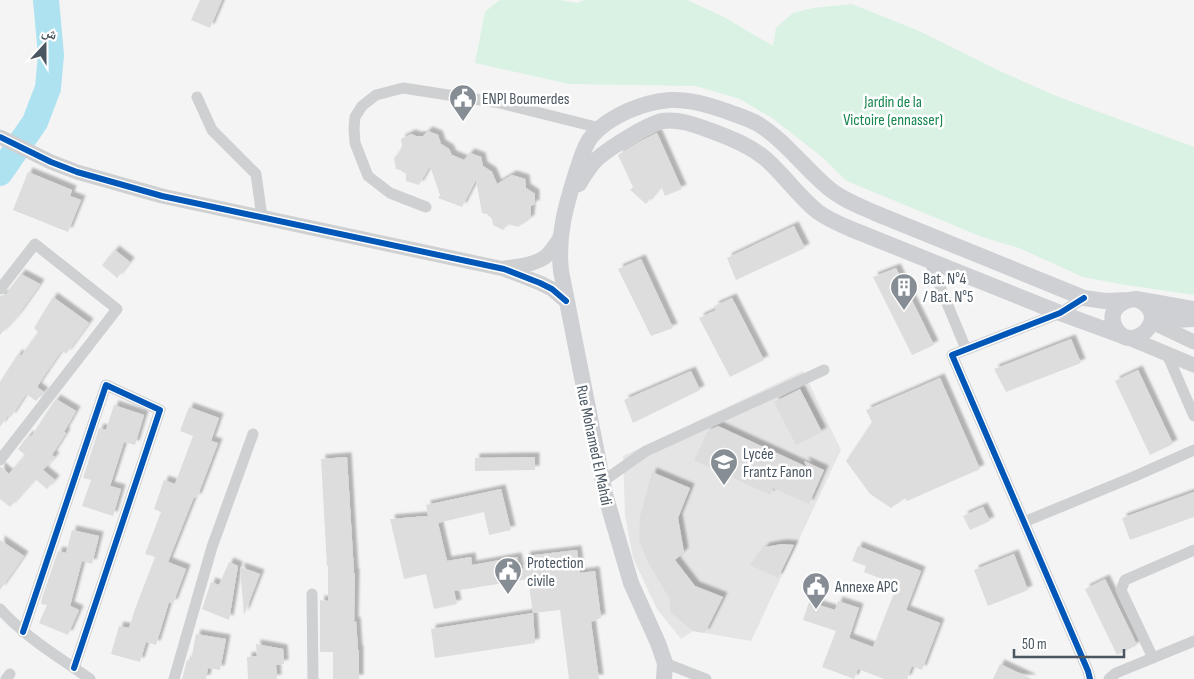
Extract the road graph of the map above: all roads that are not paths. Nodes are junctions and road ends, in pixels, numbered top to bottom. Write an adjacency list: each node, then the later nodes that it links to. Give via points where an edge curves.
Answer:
1 (197, 97): 6 (street, via 212,130 256,174)
2 (600, 128): 4 (main road, Rue Mohamed El Mahdi, via 583,153); 5 (street, via 500,103 403,88 376,94 355,117 355,143 368,176 390,193); 11 (main road, via 621,114 646,104 672,100 700,103 730,113 756,123 781,140 842,198)
3 (0, 137): 6 (street, via 77,172 162,196)
4 (566, 203): 7 (main road, Rue Mohamed El Mahdi); 8 (main road, via 604,152 649,126 675,121 740,142 767,161 828,219)
5 (426, 207)
6 (262, 217): 9 (street)
7 (560, 238): 9 (street, via 543,258); 13 (main road, Rue Mohamed El Mahdi, via 560,271)
8 (929, 260): 15 (main road); 20 (street)
9 (504, 269): 13 (street, via 540,283)
10 (0, 288): 27 (street, via 35,244 117,308)
11 (1084, 298): 12 (main road); 15 (street)
12 (1132, 300): 14 (main road); 17 (main road, via 1147,306); 18 (main road, via 1122,302 1114,312 1114,325)
13 (566, 301): 28 (main road, Rue Mohamed El Mahdi)
14 (1194, 308)
15 (1060, 313): 18 (main road); 20 (street)
16 (1194, 318): 17 (main road)
17 (1152, 321): 18 (main road, via 1143,335); 19 (street)
18 (1126, 337): 21 (street)
19 (1194, 342)
20 (966, 349): 29 (street, via 952,355)
21 (1167, 354): 22 (street); 24 (street)
22 (1194, 365)
23 (824, 370): 28 (street, via 646,451)
24 (1194, 416)
25 (253, 434): 39 (street, via 212,547)
26 (1194, 450): 29 (street)
27 (0, 460)
28 (602, 482): 37 (main road, Rue Mohamed El Mahdi, via 631,583 658,642)
29 (1024, 522): 42 (street)
30 (1194, 550): 35 (street, via 1125,580 1121,590)
31 (312, 594): 40 (street)
32 (0, 610): 33 (street)
33 (23, 632): 36 (street); 36 (street, via 106,385 160,410)
34 (1194, 641): 35 (street)
35 (1153, 658): 43 (street, via 1116,673)
36 (74, 668): 38 (street)
37 (664, 671): 41 (street)
38 (90, 679)
39 (174, 679)
40 (313, 679)
41 (706, 679)
42 (1090, 679)
43 (1110, 679)

